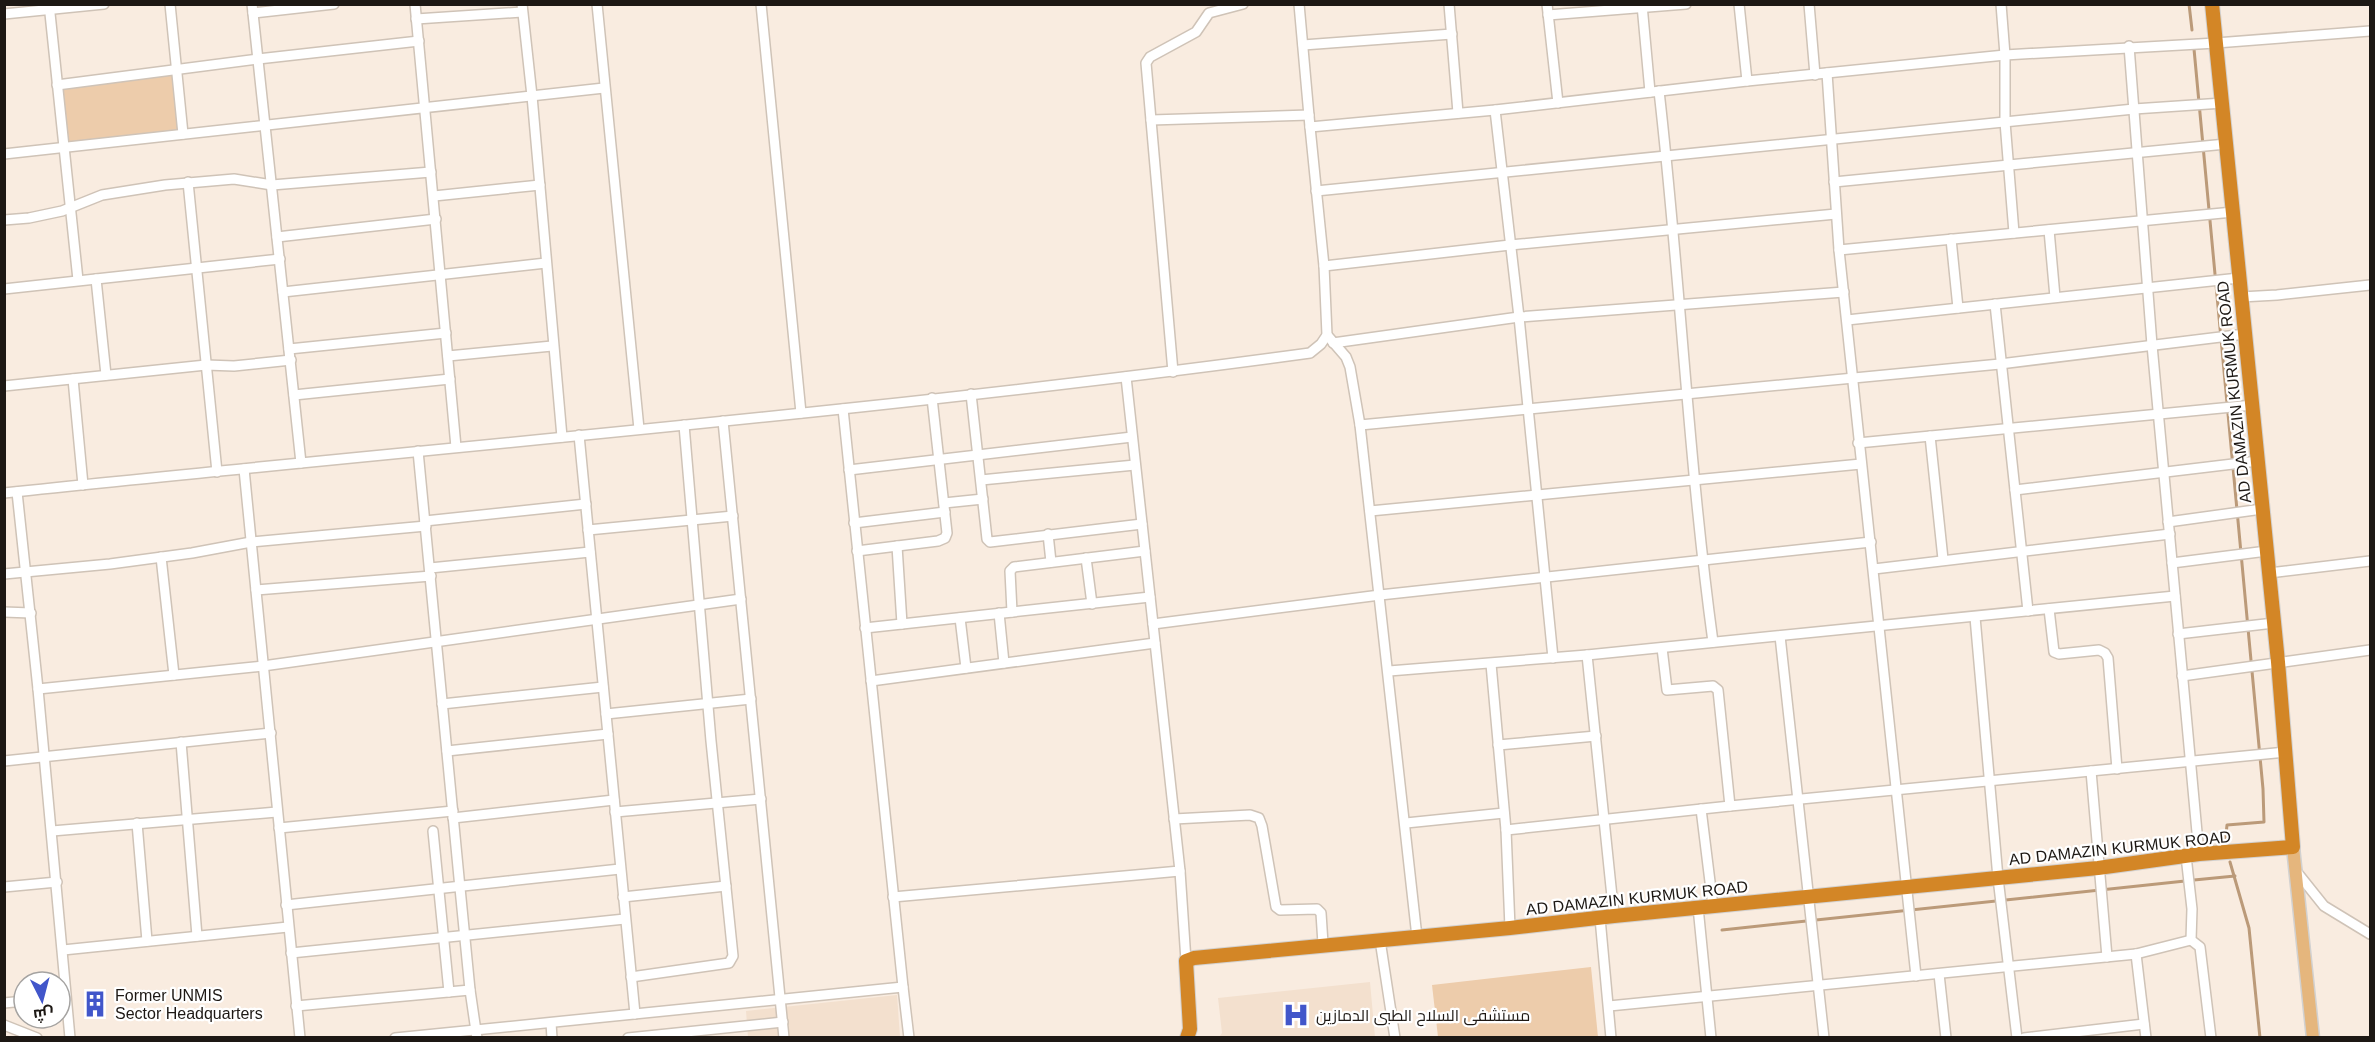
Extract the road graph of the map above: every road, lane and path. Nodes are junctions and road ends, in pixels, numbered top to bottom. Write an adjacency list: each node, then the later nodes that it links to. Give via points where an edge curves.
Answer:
1 (104, 4): 16 (street)
2 (170, 4): 31 (street)
3 (334, 4): 19 (street)
4 (415, 4): 22 (street)
5 (597, 4): 36 (street)
6 (760, 4): 123 (street)
7 (1243, 4): 46 (street, via 1209,13 1196,32 1150,57 1146,63)
8 (1299, 4): 27 (street)
9 (1449, 4): 24 (street)
10 (1547, 4): 21 (street)
11 (1686, 4): 17 (street)
12 (1739, 4): 34 (street)
13 (1809, 4): 33 (street)
14 (2001, 4): 29 (street)
15 (2212, 4): 26 (highway, AD DAMAZIN KURMUK ROAD)
16 (49, 7): 20 (street); 35 (street)
17 (1643, 7): 21 (street); 37 (street)
18 (522, 8): 22 (street); 38 (street)
19 (252, 9): 30 (street)
20 (4, 14)
21 (1548, 15): 39 (street)
22 (416, 19): 25 (street)
23 (2370, 31): 26 (street)
24 (1452, 34): 27 (street); 44 (street)
25 (418, 41): 30 (street); 41 (street)
26 (2216, 43): 28 (street); 40 (highway, AD DAMAZIN KURMUK ROAD)
27 (1303, 45): 45 (street)
28 (2129, 46): 29 (street); 42 (street)
29 (2005, 55): 32 (street); 47 (street)
30 (258, 59): 31 (street); 48 (street)
31 (176, 70): 35 (street); 50 (street)
32 (1827, 72): 33 (street); 51 (street)
33 (1815, 75): 34 (street)
34 (1747, 81): 37 (street)
35 (57, 85): 53 (street)
36 (604, 88): 38 (street); 128 (street)
37 (1655, 91): 39 (street); 56 (street)
38 (532, 96): 41 (street); 63 (street)
39 (1558, 103): 43 (street)
40 (2223, 103): 42 (street); 52 (highway, AD DAMAZIN KURMUK ROAD)
41 (425, 107): 48 (street); 58 (street)
42 (2134, 109): 47 (street); 55 (street)
43 (1495, 110): 44 (street); 59 (street)
44 (1458, 113): 49 (street)
45 (1309, 115): 46 (street); 49 (street)
46 (1151, 120): 109 (street)
47 (2006, 122): 51 (street); 57 (street)
48 (265, 125): 50 (street); 62 (street)
49 (1310, 127): 64 (street)
50 (183, 134): 53 (street)
51 (1831, 141): 56 (street); 61 (street)
52 (2226, 144): 55 (street); 67 (highway, AD DAMAZIN KURMUK ROAD)
53 (64, 147): 54 (street); 66 (street)
54 (4, 154)
55 (2137, 154): 57 (street); 71 (street)
56 (1666, 156): 59 (street); 72 (street)
57 (2008, 163): 61 (street); 74 (street)
58 (431, 172): 62 (street); 65 (street)
59 (1502, 174): 64 (street); 77 (street)
60 (188, 182): 62 (street, via 240,179); 66 (street, via 102,195); 82 (street)
61 (1834, 182): 68 (street)
62 (272, 185): 75 (street)
63 (540, 185): 65 (street); 80 (street)
64 (1316, 191): 81 (street)
65 (434, 196): 69 (street)
66 (69, 208): 70 (street); 86 (street)
67 (2233, 212): 71 (street); 84 (highway, AD DAMAZIN KURMUK ROAD)
68 (1836, 214): 72 (street); 78 (street)
69 (436, 219): 75 (street); 83 (street)
70 (4, 220)
71 (2142, 222): 73 (street); 88 (street)
72 (1673, 229): 77 (street); 95 (street)
73 (2049, 230): 74 (street); 92 (street)
74 (2014, 233): 76 (street)
75 (277, 237): 79 (street)
76 (1952, 239): 78 (street); 96 (street)
77 (1510, 245): 81 (street); 97 (street)
78 (1839, 250): 91 (street)
79 (280, 259): 82 (street); 90 (street)
80 (546, 263): 83 (street); 103 (street)
81 (1324, 266): 101 (street)
82 (196, 268): 85 (street); 108 (street)
83 (441, 274): 90 (street); 99 (street)
84 (2240, 278): 88 (street); 93 (highway, AD DAMAZIN KURMUK ROAD)
85 (96, 279): 86 (street); 110 (street)
86 (78, 280): 89 (street)
87 (2370, 285): 93 (street)
88 (2147, 288): 92 (street); 102 (street)
89 (4, 289)
90 (283, 292): 104 (street)
91 (1844, 292): 95 (street); 98 (street)
92 (2055, 297): 94 (street)
93 (2241, 297): 100 (highway, AD DAMAZIN KURMUK ROAD)
94 (1995, 304): 96 (street); 107 (street)
95 (1680, 305): 97 (street); 116 (street)
96 (1958, 308): 98 (street)
97 (1519, 317): 101 (street); 122 (street)
98 (1847, 320): 114 (street)
99 (446, 333): 104 (street); 105 (street)
100 (2245, 333): 102 (street); 120 (highway, AD DAMAZIN KURMUK ROAD)
101 (1330, 339): 109 (street, via 1310,353); 127 (street, via 1350,367)
102 (2152, 345): 107 (street); 124 (street)
103 (552, 346): 105 (street); 133 (street)
104 (289, 349): 106 (street)
105 (448, 356): 113 (street)
106 (291, 360): 108 (street); 118 (street)
107 (2000, 364): 114 (street); 129 (street)
108 (206, 365): 110 (street); 145 (street)
109 (1173, 372): 111 (street)
110 (106, 375): 112 (street)
111 (1126, 377): 117 (street); 131 (street)
112 (73, 379): 115 (street); 149 (street)
113 (450, 379): 118 (street); 135 (street)
114 (1852, 379): 116 (street); 134 (street)
115 (4, 386)
116 (1687, 393): 122 (street); 148 (street)
117 (971, 394): 119 (street); 137 (street)
118 (294, 395): 140 (street)
119 (932, 398): 121 (street); 138 (street)
120 (2253, 405): 124 (street); 139 (highway, AD DAMAZIN KURMUK ROAD)
121 (843, 409): 123 (street); 144 (street)
122 (1528, 409): 127 (street); 153 (street)
123 (801, 413): 125 (street)
124 (2158, 415): 129 (street); 146 (street)
125 (723, 421): 126 (street); 159 (street)
126 (684, 425): 128 (street); 160 (street)
127 (1360, 425): 158 (street)
128 (639, 429): 130 (street)
129 (2008, 429): 132 (street); 150 (street)
130 (579, 435): 133 (street); 155 (street)
131 (1132, 436): 137 (street); 142 (street)
132 (1930, 436): 134 (street); 179 (street)
133 (562, 437): 135 (street)
134 (1858, 444): 141 (street)
135 (456, 447): 136 (street)
136 (418, 451): 140 (street); 163 (street)
137 (977, 454): 138 (street); 147 (street)
138 (939, 458): 144 (street); 156 (street)
139 (2258, 461): 146 (street); 157 (highway, AD DAMAZIN KURMUK ROAD)
140 (301, 463): 143 (street)
141 (1861, 464): 148 (street); 169 (street)
142 (1135, 465): 147 (street); 164 (street)
143 (244, 469): 145 (street); 168 (street)
144 (849, 470): 162 (street)
145 (216, 472): 149 (street)
146 (2164, 473): 150 (street); 161 (street)
147 (981, 480): 154 (street)
148 (1694, 480): 153 (street); 178 (street)
149 (83, 485): 151 (street)
150 (2015, 490): 173 (street)
151 (17, 492): 152 (street); 184 (street)
152 (4, 493)
153 (1536, 495): 158 (street); 188 (street)
154 (983, 499): 156 (street); 166 (street, via 990,542)
155 (586, 504): 163 (street); 165 (street)
156 (944, 507): 162 (street); 170 (street, via 945,538)
157 (2262, 509): 161 (street); 174 (highway, AD DAMAZIN KURMUK ROAD)
158 (1370, 511): 190 (street)
159 (733, 516): 160 (street); 193 (street)
160 (692, 520): 165 (street); 195 (street)
161 (2168, 522): 167 (street)
162 (854, 523): 172 (street)
163 (426, 524): 168 (street); 185 (street)
164 (1142, 524): 166 (street); 171 (street)
165 (588, 530): 175 (street)
166 (1048, 534): 181 (street)
167 (2170, 534): 173 (street); 182 (street)
168 (251, 542): 176 (street); 189 (street)
169 (1871, 542): 178 (street); 183 (street)
170 (897, 546): 172 (street); 206 (street)
171 (1145, 550): 177 (street); 192 (street)
172 (857, 551): 209 (street)
173 (2021, 551): 179 (street); 197 (street)
174 (2266, 551): 182 (street); 186 (highway, AD DAMAZIN KURMUK ROAD)
175 (590, 552): 185 (street); 203 (street)
176 (161, 557): 184 (street); 225 (street)
177 (1086, 558): 181 (street); 194 (street)
178 (1702, 559): 188 (street); 213 (street)
179 (1944, 559): 183 (street)
180 (2370, 561): 186 (street)
181 (1051, 562): 199 (street, via 1011,569)
182 (2172, 562): 191 (street)
183 (1874, 568): 208 (street)
184 (27, 572): 187 (street); 200 (street)
185 (430, 572): 189 (street); 212 (street)
186 (2269, 573): 205 (highway, AD DAMAZIN KURMUK ROAD)
187 (4, 574)
188 (1544, 577): 190 (street); 218 (street)
189 (256, 590): 222 (street)
190 (1380, 595): 207 (street); 224 (street)
191 (2175, 596): 196 (street); 210 (street)
192 (1150, 597): 194 (street); 207 (street)
193 (741, 599): 195 (street); 230 (street)
194 (1092, 604): 199 (street)
195 (698, 605): 203 (street); 232 (street)
196 (2049, 609): 197 (street); 244 (street, via 2054,652 2099,650 2108,658)
197 (2028, 611): 202 (street)
198 (4, 612): 200 (street)
199 (1012, 612): 201 (street)
200 (31, 613): 229 (street)
201 (999, 613): 204 (street); 220 (street)
202 (1975, 616): 208 (street); 246 (street)
203 (596, 618): 212 (street); 228 (street)
204 (960, 618): 206 (street); 223 (street)
205 (2274, 623): 210 (street); 219 (highway, AD DAMAZIN KURMUK ROAD)
206 (902, 624): 209 (street)
207 (1153, 624): 214 (street)
208 (1879, 626): 211 (street); 247 (street)
209 (865, 628): 227 (street)
210 (2178, 634): 226 (street)
211 (1780, 636): 213 (street); 249 (street)
212 (437, 642): 222 (street); 231 (street)
213 (1713, 642): 215 (street)
214 (1155, 643): 220 (street); 259 (street)
215 (1662, 648): 217 (street); 252 (street, via 1667,690 1713,686 1718,690)
216 (2370, 650): 219 (street)
217 (1587, 655): 218 (street); 236 (street)
218 (1553, 658): 221 (street)
219 (2278, 662): 226 (street); 240 (highway, AD DAMAZIN KURMUK ROAD)
220 (1004, 663): 223 (street)
221 (1491, 664): 224 (street); 238 (street)
222 (263, 666): 225 (street); 234 (street)
223 (966, 668): 227 (street)
224 (1389, 671): 262 (street)
225 (174, 675): 229 (street)
226 (2182, 676): 243 (street)
227 (871, 681): 281 (street)
228 (603, 687): 231 (street); 233 (street)
229 (38, 689): 241 (street)
230 (751, 699): 232 (street); 248 (street)
231 (442, 704): 239 (street)
232 (708, 704): 233 (street); 251 (street)
233 (606, 714): 235 (street)
234 (271, 733): 237 (street); 254 (street)
235 (608, 734): 239 (street); 250 (street)
236 (1596, 736): 238 (street); 260 (street)
237 (181, 742): 241 (street); 258 (street)
238 (1498, 745): 256 (street)
239 (447, 751): 257 (street)
240 (2286, 752): 243 (street); 267 (highway, AD DAMAZIN KURMUK ROAD)
241 (44, 757): 242 (street); 265 (street)
242 (4, 761)
243 (2190, 761): 244 (street); 268 (street)
244 (2117, 769): 245 (street)
245 (2091, 771): 246 (street); 269 (street)
246 (1990, 781): 247 (street); 273 (street)
247 (1896, 791): 249 (street); 277 (street)
248 (761, 799): 251 (street); 314 (street)
249 (1798, 799): 252 (street); 282 (street)
250 (614, 800): 255 (street); 257 (street)
251 (717, 803): 255 (street); 275 (street)
252 (1730, 806): 253 (street)
253 (1701, 809): 260 (street); 284 (street)
254 (277, 812): 258 (street); 263 (street)
255 (615, 812): 270 (street)
256 (1504, 813): 262 (street); 264 (street)
257 (453, 814): 263 (street); 278 (street)
258 (187, 819): 261 (street); 291 (street)
259 (1174, 819): 272 (street); 298 (street, via 1250,815 1258,818 1276,907 1317,909 1321,913)
260 (1604, 820): 264 (street); 286 (street)
261 (137, 823): 265 (street); 297 (street)
262 (1406, 823): 293 (street)
263 (279, 828): 283 (street)
264 (1506, 830): 289 (street)
265 (52, 831): 274 (street)
266 (433, 831): 279 (street)
267 (2293, 847): 268 (highway, AD DAMAZIN KURMUK ROAD); 271 (main road)
268 (2193, 855): 269 (highway, AD DAMAZIN KURMUK ROAD); 296 (street)
269 (2098, 868): 273 (highway, AD DAMAZIN KURMUK ROAD); 302 (street)
270 (620, 869): 278 (street); 280 (street)
271 (2295, 870): 290 (street, via 2324,906); 344 (main road)
272 (1180, 871): 281 (street); 303 (street)
273 (1998, 878): 277 (highway, AD DAMAZIN KURMUK ROAD); 304 (street)
274 (57, 882): 276 (street); 299 (street)
275 (726, 886): 280 (street); 308 (street, via 733,956 729,963)
276 (4, 887)
277 (1908, 887): 282 (highway, AD DAMAZIN KURMUK ROAD); 307 (street)
278 (460, 888): 279 (street); 292 (street)
279 (439, 890): 283 (street); 294 (street)
280 (623, 897): 287 (street)
281 (893, 897): 310 (street)
282 (1808, 897): 284 (highway, AD DAMAZIN KURMUK ROAD); 309 (street)
283 (286, 905): 288 (street)
284 (1713, 906): 285 (highway, AD DAMAZIN KURMUK ROAD)
285 (1698, 907): 286 (highway, AD DAMAZIN KURMUK ROAD); 313 (street)
286 (1607, 917): 289 (highway, AD DAMAZIN KURMUK ROAD); 316 (street)
287 (625, 919): 292 (street); 308 (street)
288 (288, 927): 291 (street); 300 (street)
289 (1510, 928): 293 (highway, AD DAMAZIN KURMUK ROAD)
290 (2370, 934)
291 (197, 936): 297 (street)
292 (465, 936): 294 (street); 311 (street)
293 (1417, 937): 295 (highway, AD DAMAZIN KURMUK ROAD)
294 (444, 938): 300 (street); 312 (street)
295 (1380, 940): 298 (highway, AD DAMAZIN KURMUK ROAD); 335 (street)
296 (2191, 940): 301 (street); 343 (street, via 2200,947)
297 (147, 941): 299 (street)
298 (1323, 945): 303 (highway, AD DAMAZIN KURMUK ROAD)
299 (63, 950): 305 (street)
300 (291, 953): 315 (street)
301 (2136, 954): 302 (street); 320 (street)
302 (2107, 957): 304 (street)
303 (1186, 961): 334 (highway, via 1190,1029)
304 (2010, 968): 306 (street); 340 (street)
305 (63, 970)
306 (1939, 974): 307 (street); 339 (street)
307 (1916, 976): 309 (street)
308 (631, 977): 317 (street)
309 (1819, 984): 313 (street); 338 (street)
310 (903, 987): 314 (street); 333 (street)
311 (470, 990): 312 (street); 323 (street)
312 (449, 992): 315 (street)
313 (1707, 996): 316 (street); 337 (street)
314 (782, 999): 317 (street); 318 (street)
315 (296, 1006): 328 (street)
316 (1609, 1006): 336 (street)
317 (635, 1014): 319 (street)
318 (783, 1022): 322 (street); 332 (street)
319 (551, 1023): 323 (street); 330 (street)
320 (2144, 1024): 324 (street); 342 (street)
321 (4, 1025): 327 (street)
322 (746, 1026): 325 (street); 331 (street)
323 (477, 1034): 329 (street)
324 (2088, 1034): 341 (street)
325 (687, 1035): 326 (street)
326 (630, 1037)
327 (38, 1038)
328 (300, 1038)
329 (395, 1038)
330 (552, 1038)
331 (747, 1038)
332 (784, 1038)
333 (909, 1038)
334 (1187, 1038)
335 (1395, 1038)
336 (1611, 1038)
337 (1711, 1038)
338 (1824, 1038)
339 (1946, 1038)
340 (2017, 1038)
341 (2024, 1038)
342 (2146, 1038)
343 (2211, 1038)
344 (2313, 1038)

